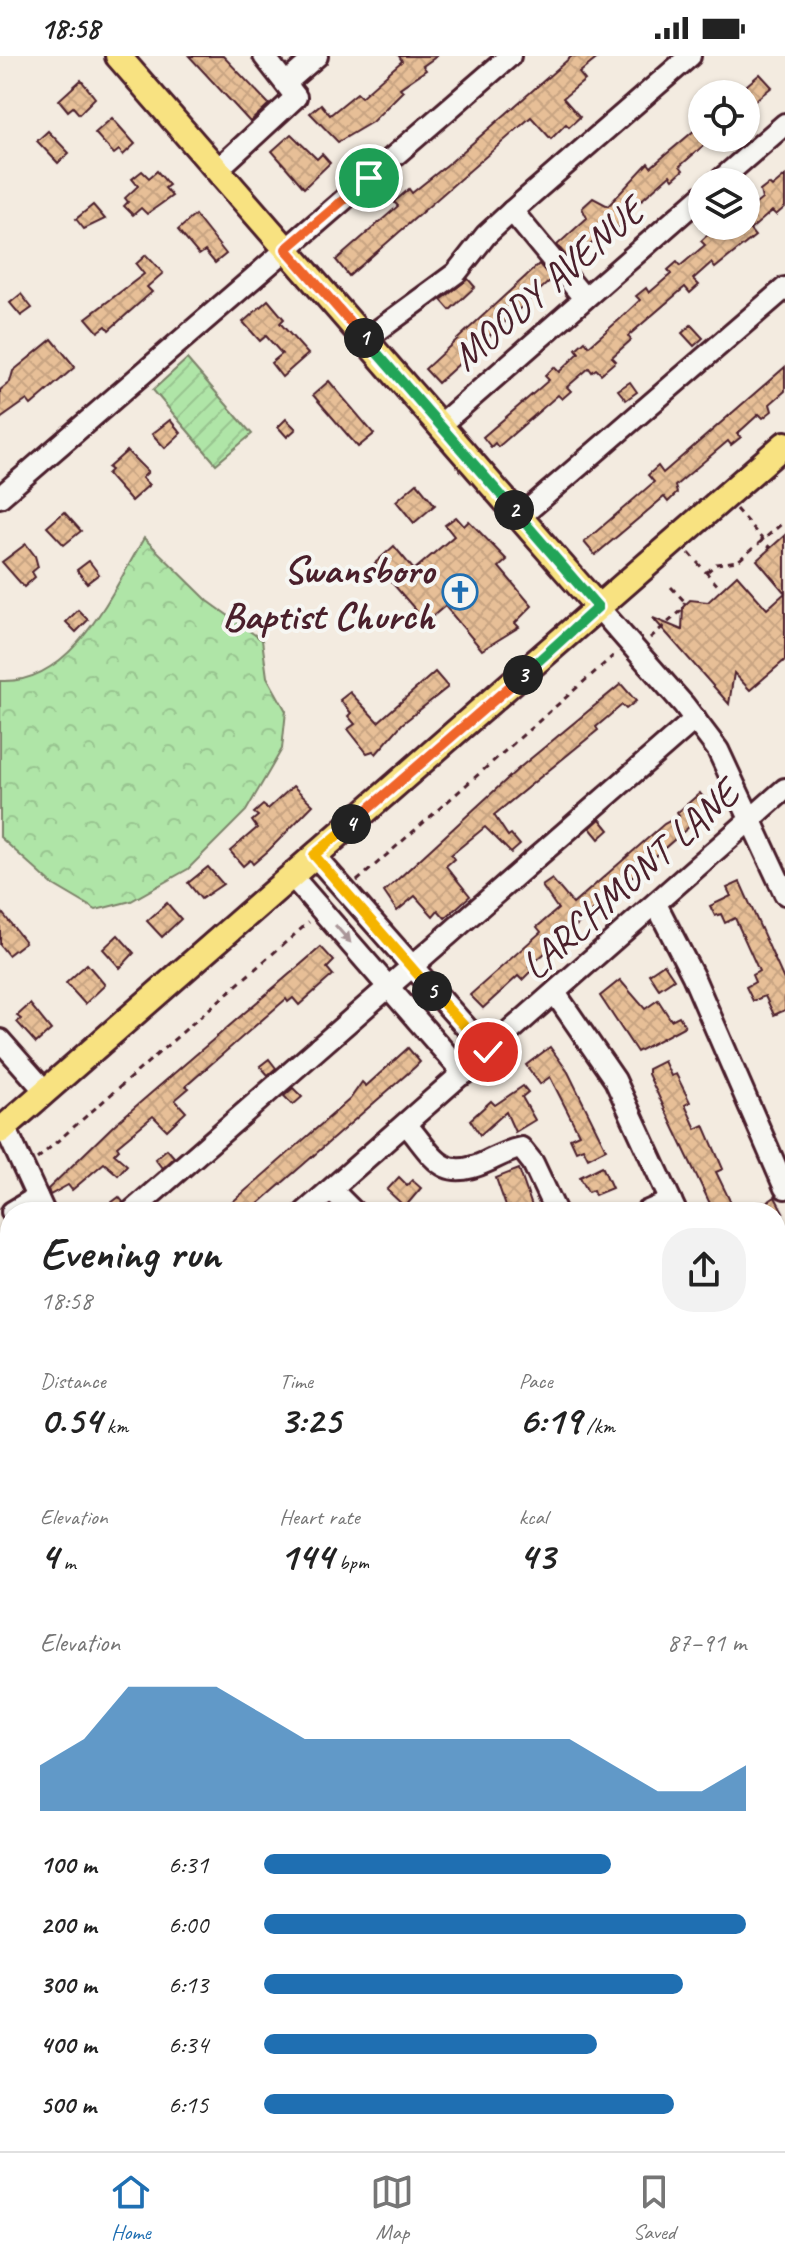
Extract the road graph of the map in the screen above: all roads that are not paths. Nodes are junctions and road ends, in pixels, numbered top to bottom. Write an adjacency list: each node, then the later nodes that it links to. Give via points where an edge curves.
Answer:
1 (118, 56): 9 (main road)
2 (264, 56): 6 (street)
3 (317, 56): 6 (street)
4 (510, 56): 12 (street)
5 (690, 56): 11 (street)
6 (287, 82): 9 (street, via 296,97)
7 (785, 124): 8 (street)
8 (734, 168)
9 (217, 170): 12 (main road)
10 (688, 208): 14 (street, MOODY AVENUE)
11 (512, 211): 14 (street); 15 (street, via 456,273)
12 (286, 249): 15 (main road); 18 (street)
13 (785, 288): 19 (street)
14 (584, 298): 16 (street, MOODY AVENUE)
15 (365, 340): 16 (main road)
16 (440, 425): 19 (main road)
17 (783, 451): 20 (main road)
18 (0, 497)
19 (520, 517): 20 (main road)
20 (598, 607): 21 (street); 24 (main road)
21 (695, 719): 23 (street, via 734,779); 28 (street)
22 (785, 789): 23 (street, LARCHMONT LANE)
23 (751, 818): 26 (street); 27 (street, LARCHMONT LANE)
24 (314, 855): 25 (main road); 28 (street)
25 (291, 875): 29 (street, one-way to 29); 34 (main road)
26 (785, 894)
27 (656, 904): 30 (street, LARCHMONT LANE); 37 (street)
28 (410, 967): 29 (street); 32 (street)
29 (389, 987): 33 (street); 40 (street)
30 (555, 993): 32 (street, LARCHMONT LANE); 44 (street, via 615,1080)
31 (0, 1040): 34 (street)
32 (488, 1052): 33 (street, LARCHMONT LANE)
33 (464, 1074): 35 (street, LARCHMONT LANE)
34 (45, 1091): 36 (main road)
35 (406, 1124): 38 (street, LARCHMONT LANE); 43 (street, via 453,1171 468,1171 521,1148)
36 (3, 1129): 39 (street)
37 (785, 1188)
38 (332, 1190): 41 (street, LARCHMONT LANE); 42 (street)
39 (40, 1202)
40 (142, 1202)
41 (317, 1202)
42 (344, 1202)
43 (551, 1202)
44 (672, 1202)

